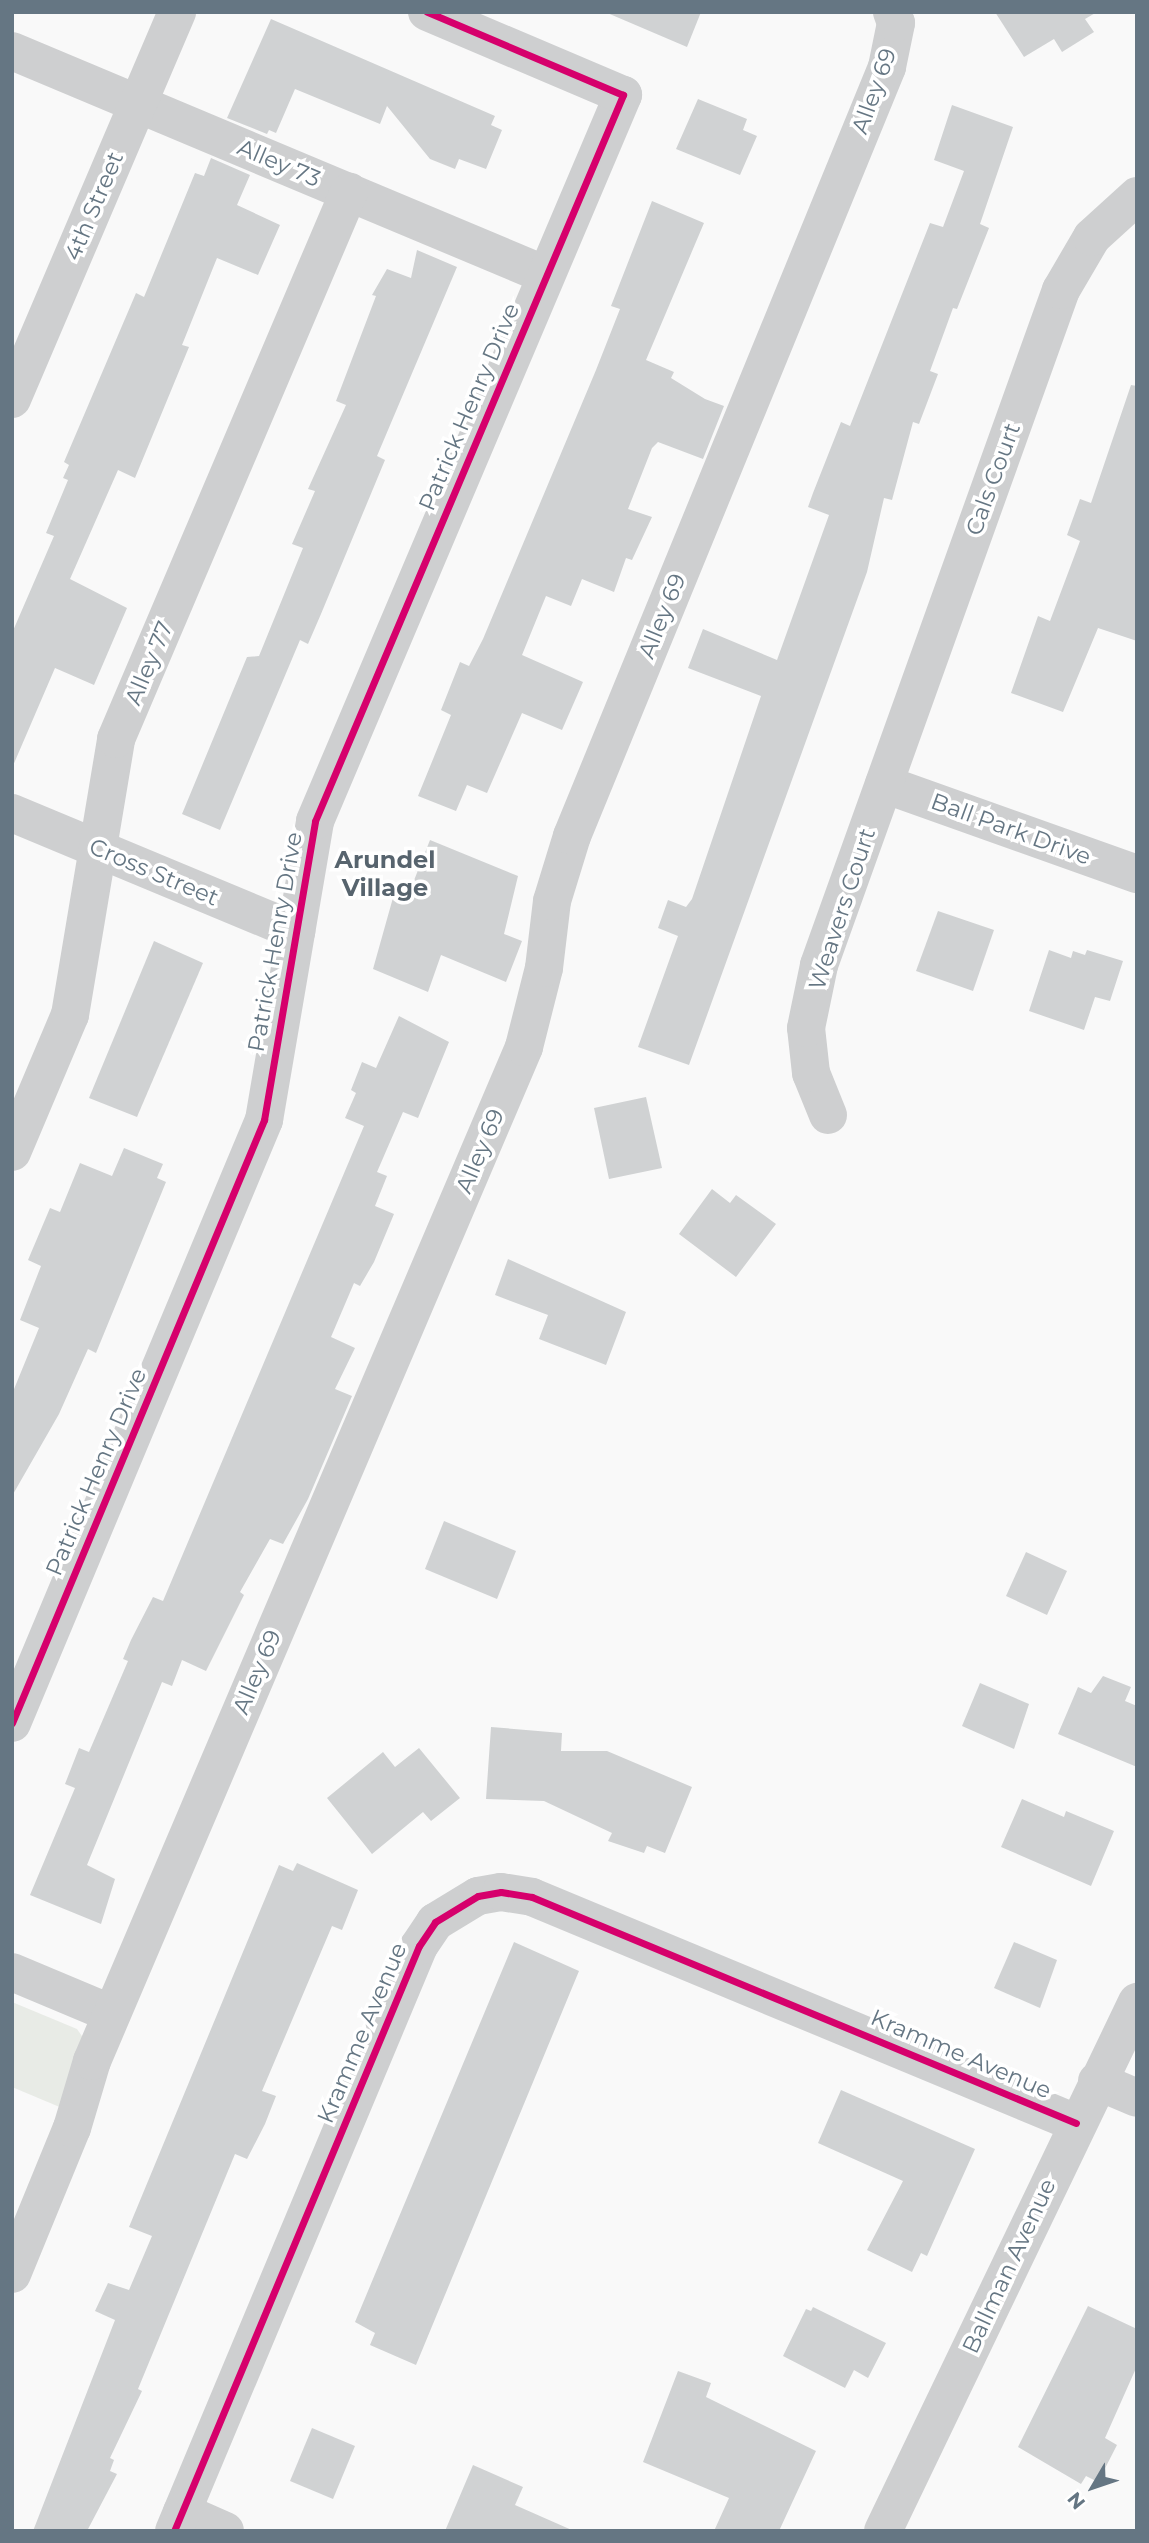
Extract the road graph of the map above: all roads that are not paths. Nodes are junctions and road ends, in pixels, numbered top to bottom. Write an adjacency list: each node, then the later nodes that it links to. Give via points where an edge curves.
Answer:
1 (177, 12): 5 (street, 4th Street)
2 (427, 12): 8 (street, Patrick Henry Drive, via 624,95)
3 (892, 12): 20 (street, Alley 69, via 896,23 887,67 572,836 552,901 544,968 524,1046)
4 (12, 51): 5 (street, Alley 73)
5 (138, 103): 6 (street, Alley 73); 9 (street, 4th Street)
6 (349, 192): 8 (street, Alley 73); 12 (street, Alley 77, via 116,739)
7 (1137, 196): 10 (street, Cals Court, via 1092,236 1061,290)
8 (546, 275): 14 (street, Patrick Henry Drive, via 315,821)
9 (12, 400)
10 (884, 784): 13 (street, Ball Park Drive); 15 (street, Weavers Court, via 819,965 806,1028 811,1073)
11 (12, 813): 12 (street, Cross Street)
12 (98, 848): 14 (street, Cross Street); 16 (street, Alley 77, via 69,1015)
13 (1137, 874)
14 (296, 931): 17 (street, Patrick Henry Drive, via 264,1120)
15 (828, 1115)
16 (12, 1152)
17 (12, 1723)
18 (12, 1972): 20 (street)
19 (1137, 2001): 21 (street, Ballman Avenue)
20 (111, 2014): 24 (street, Alley 69, via 72,2129)
21 (1097, 2081): 22 (street); 23 (street, Ballman Avenue)
22 (1137, 2098)
23 (1076, 2123): 25 (street, Kramme Avenue, via 532,1897 501,1892 478,1896 435,1922 419,1947); 27 (street, Ballman Avenue)
24 (12, 2274)
25 (178, 2521): 26 (street)
26 (225, 2531)
27 (883, 2531)

